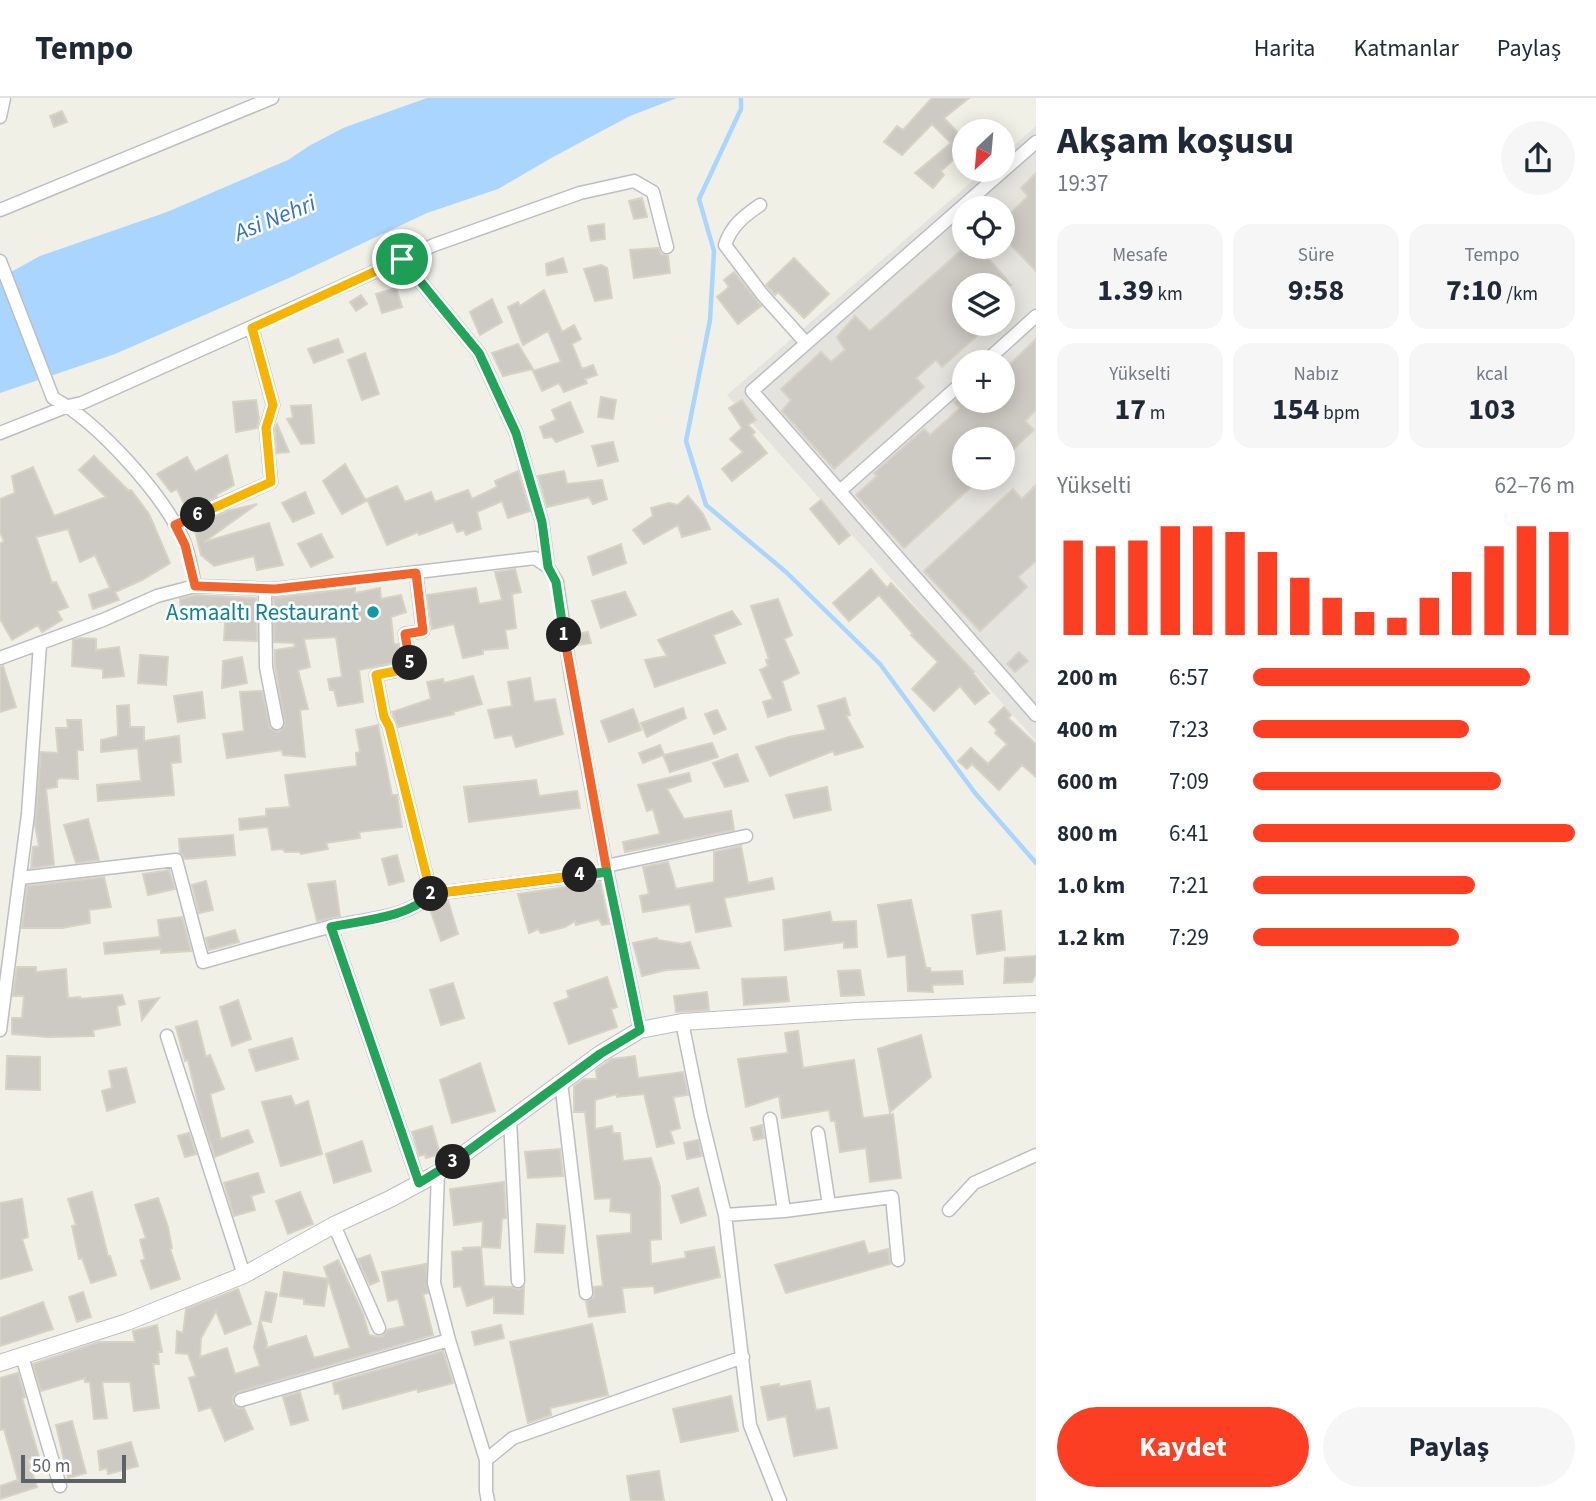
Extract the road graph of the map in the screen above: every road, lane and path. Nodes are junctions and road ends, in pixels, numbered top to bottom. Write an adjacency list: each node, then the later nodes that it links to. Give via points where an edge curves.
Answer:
1 (4, 98): 3 (street)
2 (272, 98): 6 (street)
3 (0, 117)
4 (1036, 142): 12 (street)
5 (760, 205): 12 (street, via 743,216 725,245)
6 (0, 210)
7 (667, 247): 8 (street, via 653,192 634,180 580,193)
8 (402, 259): 11 (street); 19 (street, via 479,353 516,433 542,522)
9 (0, 261): 15 (street, via 53,398)
10 (1036, 317): 13 (street)
11 (252, 328): 15 (street); 18 (street, via 273,405 266,428 271,482)
12 (806, 343): 17 (street, via 752,391)
13 (999, 350)
14 (952, 391): 17 (street)
15 (68, 406): 16 (street); 18 (street, via 129,464)
16 (0, 433)
17 (841, 491): 25 (street)
18 (175, 525): 21 (street)
19 (548, 567): 20 (street, via 535,558); 28 (street, via 556,582)
20 (416, 573): 22 (street); 30 (street, via 423,631 405,634 411,668 376,675)
21 (195, 586): 22 (street); 23 (street, via 157,596)
22 (265, 589): 26 (street, via 266,667)
23 (40, 644): 24 (street); 29 (street)
24 (0, 658)
25 (1036, 715)
26 (277, 723)
27 (746, 836): 28 (street)
28 (606, 869): 30 (street); 35 (street)
29 (19, 878): 31 (street, via 176,860 203,962); 34 (street)
30 (431, 894): 31 (street, via 422,904 404,911)
31 (331, 927): 43 (street)
32 (1036, 1004): 33 (street)
33 (682, 1022): 35 (street); 47 (street)
34 (0, 1030)
35 (640, 1030): 37 (street)
36 (167, 1036): 50 (street)
37 (562, 1082): 38 (street); 52 (street)
38 (510, 1119): 42 (street); 51 (street)
39 (770, 1119): 46 (street)
40 (818, 1133): 44 (street)
41 (1036, 1154): 45 (street, via 974,1183)
42 (438, 1173): 43 (street); 54 (street, via 434,1283)
43 (419, 1183): 48 (street)
44 (829, 1205): 46 (street); 49 (street, via 892,1197)
45 (949, 1210)
46 (784, 1211): 47 (street)
47 (724, 1215): 56 (street)
48 (334, 1225): 50 (street); 53 (street)
49 (898, 1260)
50 (244, 1275): 55 (street, via 127,1322)
51 (518, 1281)
52 (586, 1293)
53 (379, 1328)
54 (449, 1340): 58 (street); 59 (street)
55 (22, 1356): 57 (street); 60 (street)
56 (743, 1357): 59 (street, via 513,1438); 62 (street, via 750,1425)
57 (0, 1363)
58 (242, 1400)
59 (486, 1460): 61 (street)
60 (60, 1486)
61 (488, 1501)
62 (780, 1501)

